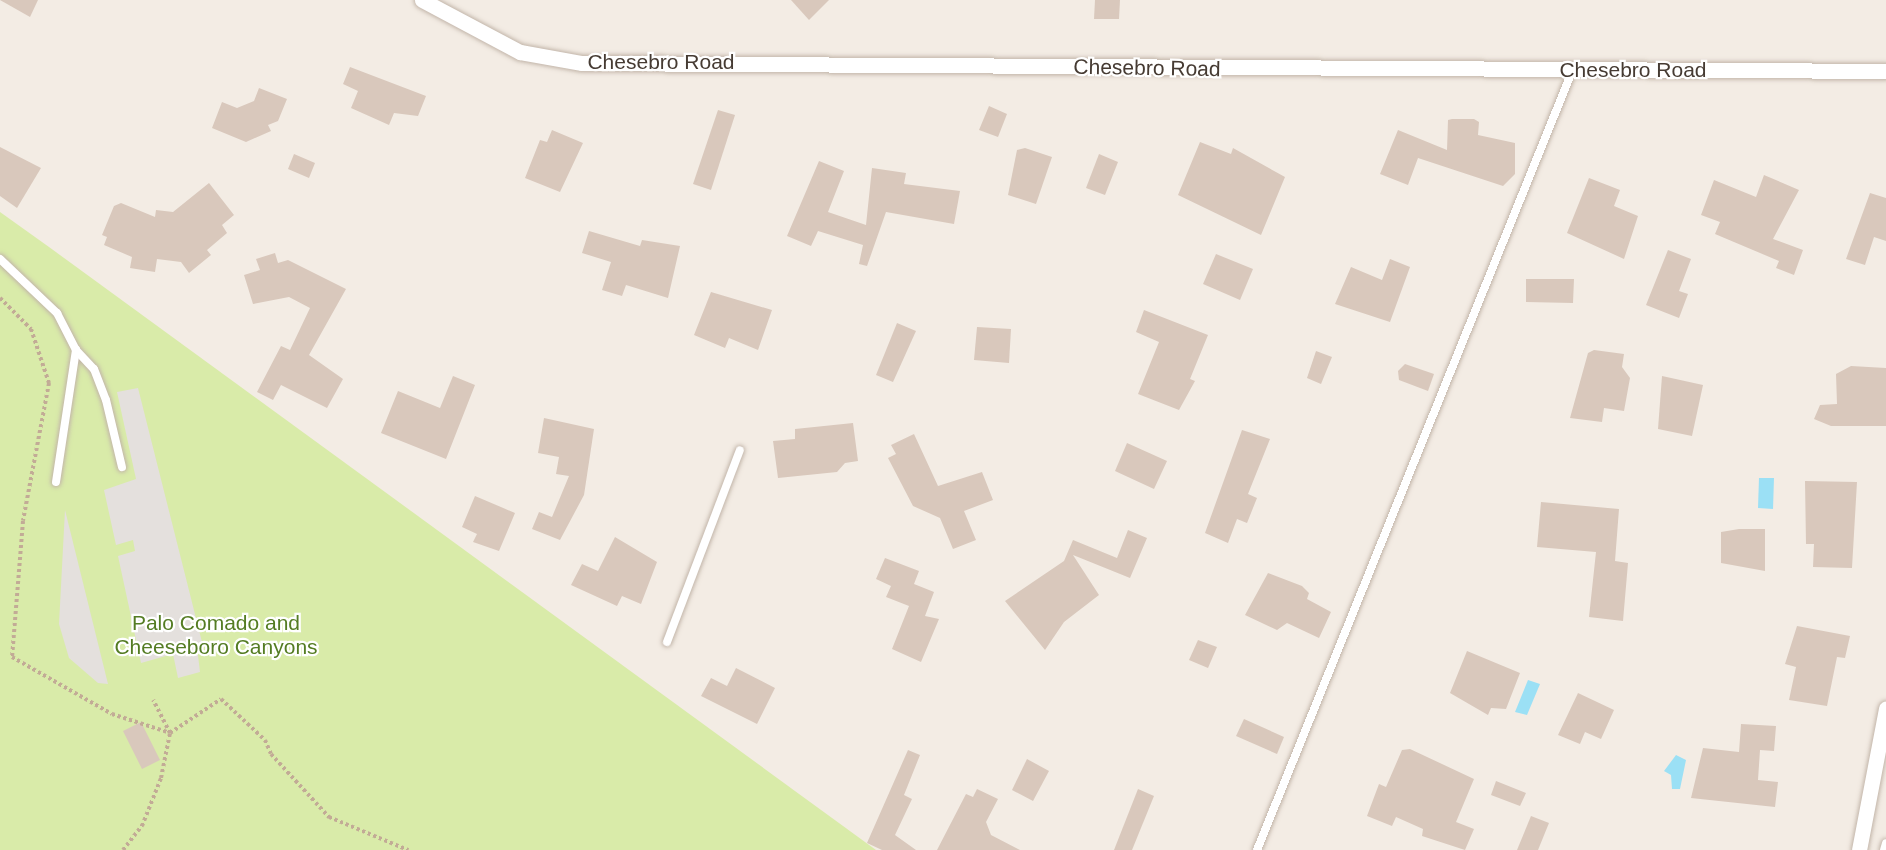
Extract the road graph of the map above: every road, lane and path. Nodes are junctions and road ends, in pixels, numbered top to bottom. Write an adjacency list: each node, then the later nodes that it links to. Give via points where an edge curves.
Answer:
1 (422, 0): 2 (street, Chesebro Road, via 520,52 582,63)
2 (1573, 69): 3 (street, Chesebro Road); 17 (lane)
3 (1886, 71)
4 (0, 259): 6 (lane, via 27,279 57,313)
5 (0, 298): 13 (path, via 31,329 49,383 23,521 12,657 112,714)
6 (76, 350): 8 (lane, via 94,369 106,400); 9 (lane)
7 (740, 450): 10 (lane)
8 (122, 467)
9 (56, 482)
10 (667, 642)
11 (153, 700): 13 (path)
12 (1886, 709): 18 (street)
13 (170, 733): 15 (path, via 155,800); 16 (path, via 221,699 265,740 271,754 329,817)
14 (1886, 843): 19 (lane)
15 (123, 850)
16 (408, 850)
17 (1257, 850)
18 (1859, 850)
19 (1884, 850)

